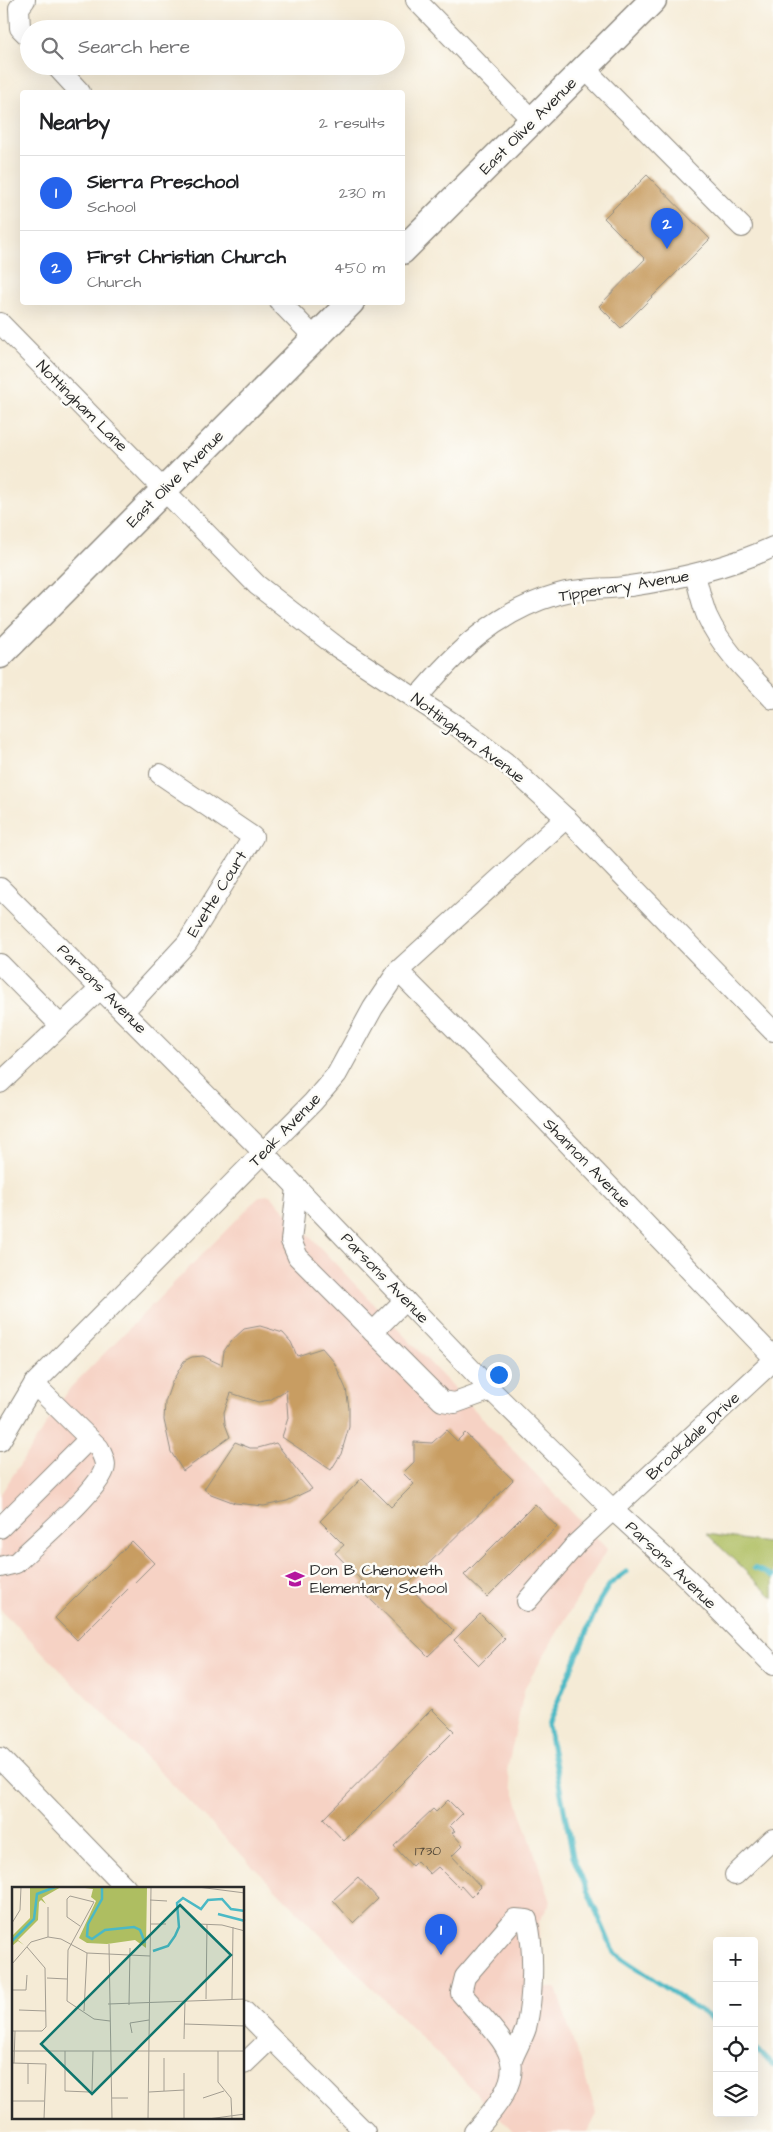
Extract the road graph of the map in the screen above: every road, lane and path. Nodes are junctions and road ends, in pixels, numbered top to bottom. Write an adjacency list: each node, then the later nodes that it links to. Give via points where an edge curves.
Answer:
1 (25, 0): 4 (street, via 20,8)
2 (416, 0): 8 (street)
3 (653, 0): 5 (main road, East Olive Avenue)
4 (20, 20)
5 (585, 69): 8 (main road, East Olive Avenue); 9 (street)
6 (64, 75): 7 (street)
7 (78, 90)
8 (533, 121): 10 (main road, East Olive Avenue)
9 (742, 227)
10 (405, 248)
11 (283, 305): 14 (street)
12 (348, 305): 14 (main road, East Olive Avenue)
13 (0, 323): 15 (street, Nottingham Lane)
14 (314, 338): 15 (main road, East Olive Avenue)
15 (164, 490): 18 (main road, East Olive Avenue); 19 (street, Nottingham Avenue, via 257,585 337,647)
16 (773, 546): 17 (street, Tipperary Avenue)
17 (695, 575): 19 (street, Tipperary Avenue, via 559,594 523,608 479,634 457,653); 20 (street, via 707,616 718,635)
18 (0, 655)
19 (416, 699): 22 (street, Nottingham Avenue, via 505,762)
20 (773, 699)
21 (160, 774): 27 (street, Evette Court, via 253,837 188,942)
22 (566, 818): 25 (street, Teak Avenue); 29 (street, Nottingham Avenue)
23 (0, 888): 26 (street, Parsons Avenue)
24 (0, 964): 28 (street)
25 (398, 971): 31 (street, Teak Avenue, via 337,1074); 35 (street, Shannon Avenue)
26 (101, 988): 27 (street, Parsons Avenue); 28 (street)
27 (124, 1011): 31 (street, Parsons Avenue)
28 (61, 1026): 30 (street)
29 (773, 1031)
30 (0, 1083)
31 (264, 1153): 32 (street, Parsons Avenue); 37 (street, Teak Avenue)
32 (297, 1187): 33 (street, Parsons Avenue); 34 (street, via 291,1240 298,1257)
33 (405, 1300): 34 (street); 38 (street, Parsons Avenue)
34 (373, 1332): 38 (street, via 442,1402 455,1402)
35 (773, 1357)
36 (773, 1361): 41 (street, Brookdale Drive)
37 (34, 1384): 39 (street, Teak Avenue); 40 (street)
38 (491, 1390): 41 (street, Parsons Avenue)
39 (2, 1434)
40 (89, 1439): 42 (street); 43 (street, via 99,1448 104,1459 105,1469 96,1485 16,1563)
41 (614, 1510): 44 (street, Brookdale Drive, via 577,1543); 45 (street, Parsons Avenue)
42 (0, 1528)
43 (0, 1567)
44 (527, 1601)
45 (773, 1665)
46 (1, 1762): 49 (street)
47 (773, 1839): 48 (street)
48 (735, 1875)
49 (125, 1887)
50 (245, 2012): 51 (street)
51 (270, 2038): 53 (street); 54 (street)
52 (512, 2060): 52 (street, via 525,2029 531,1936 527,1920 515,1918 464,1977 461,1993 502,2039); 55 (street, via 508,2088)
53 (245, 2063)
54 (365, 2132)
55 (474, 2132)

